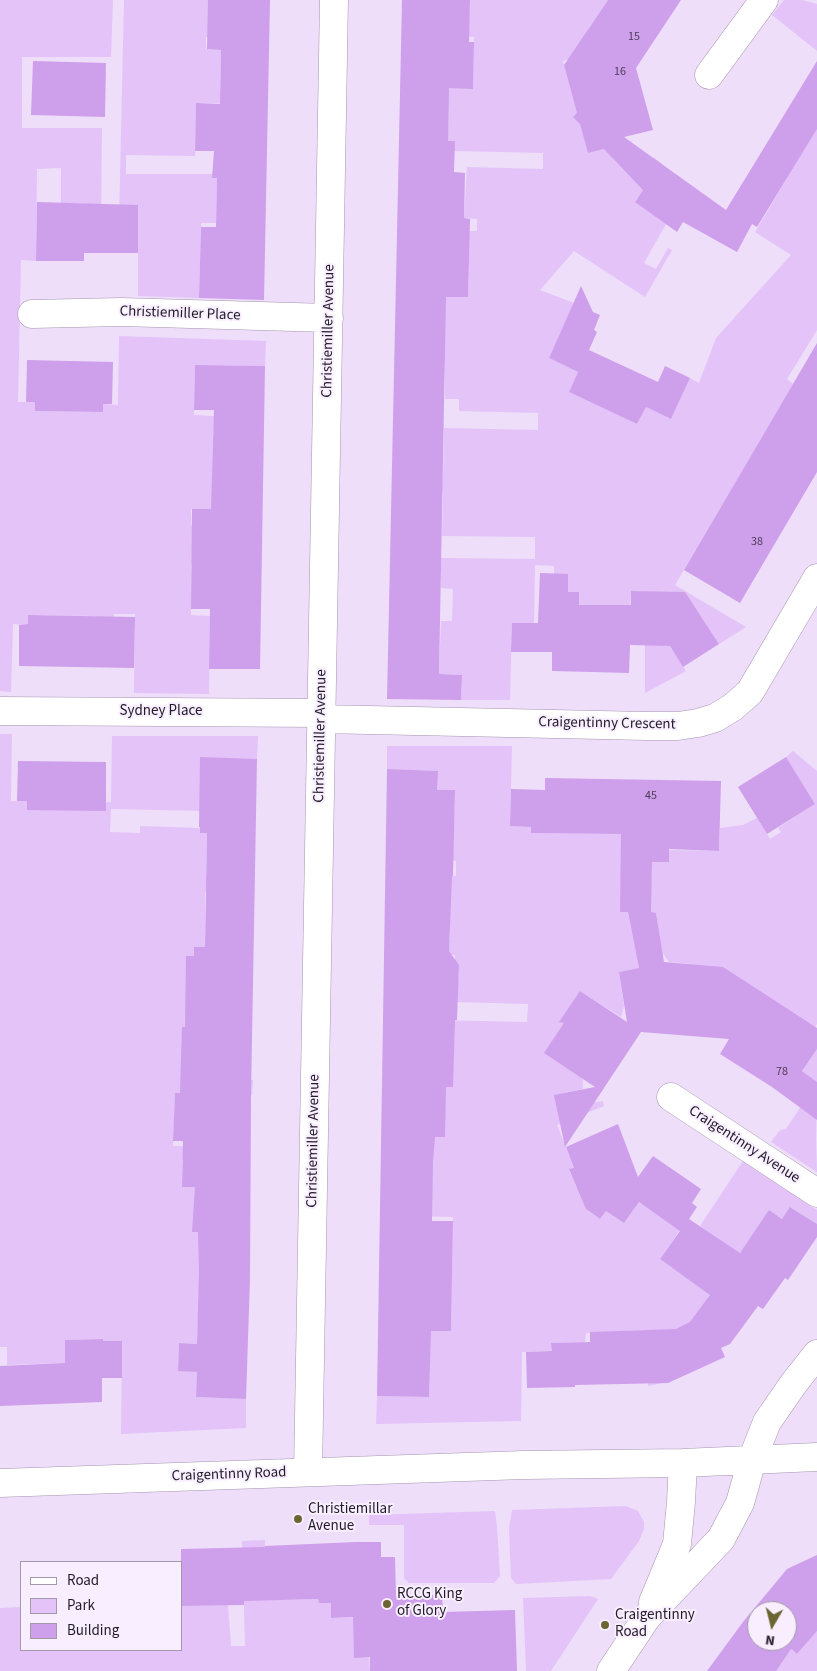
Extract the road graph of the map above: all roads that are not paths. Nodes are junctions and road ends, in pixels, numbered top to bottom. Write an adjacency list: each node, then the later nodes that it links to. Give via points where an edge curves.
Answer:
1 (334, 0): 5 (street, Christiemiller Avenue)
2 (764, 0): 3 (street)
3 (709, 75)
4 (32, 314): 5 (street, Christiemiller Place, via 121,312)
5 (329, 318): 8 (street, Christiemiller Avenue)
6 (817, 578): 8 (street, Craigentinny Crescent, via 750,692 734,707 698,724 647,726)
7 (0, 711): 8 (street, Sydney Place)
8 (321, 716): 15 (street, Christiemiller Avenue)
9 (671, 1097): 10 (street, Craigentinny Avenue)
10 (817, 1193)
11 (817, 1354): 13 (street, via 767,1422)
12 (817, 1457): 13 (street, Craigentinny Road)
13 (752, 1460): 14 (street, Craigentinny Road); 17 (street, via 740,1503 721,1539)
14 (682, 1463): 15 (street, Craigentinny Road); 17 (street, via 677,1544)
15 (308, 1472): 16 (street, Craigentinny Road)
16 (0, 1484)
17 (647, 1617): 18 (street)
18 (611, 1671)

